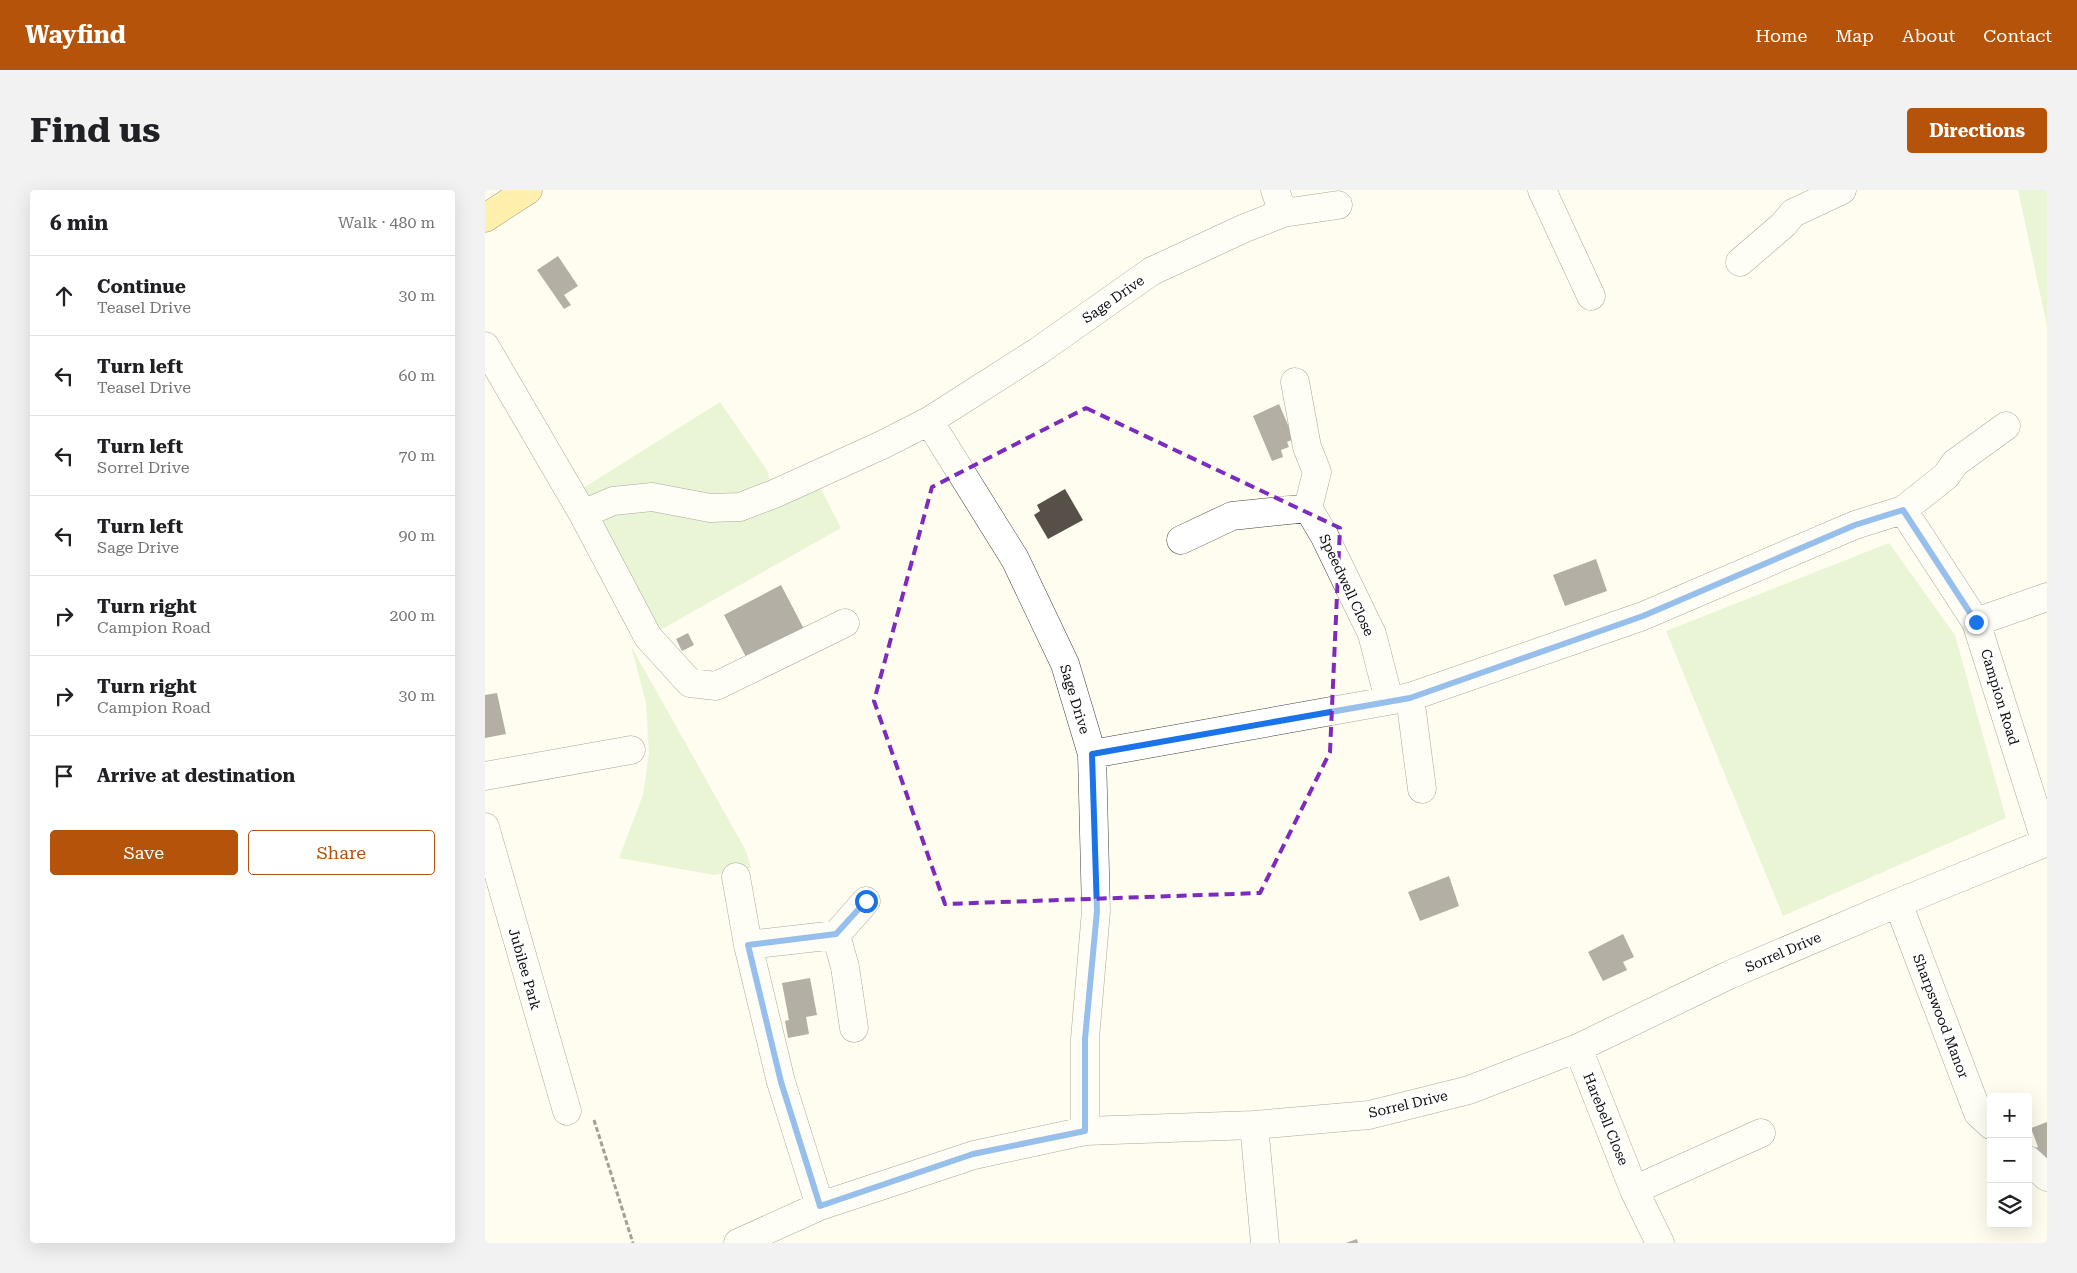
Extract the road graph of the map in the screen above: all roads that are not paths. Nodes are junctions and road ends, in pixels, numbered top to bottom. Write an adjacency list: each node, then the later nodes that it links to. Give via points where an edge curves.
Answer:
1 (528, 190): 6 (main road)
2 (1542, 190): 8 (street)
3 (1836, 191): 7 (street, via 1793,213)
4 (1279, 202): 5 (street, Sage Drive); 11 (street, Sage Drive, via 1245,228 1152,271 1037,352)
5 (1338, 205)
6 (485, 218)
7 (1740, 262)
8 (1591, 296)
9 (485, 346): 15 (street)
10 (1295, 382): 13 (street, via 1307,447 1317,472)
11 (929, 421): 15 (street, Sage Drive, via 775,494 740,506 710,508 652,497 613,501); 22 (street, Sage Drive, via 1015,559 1065,664)
12 (2006, 426): 14 (street, via 1955,463 1946,476)
13 (1308, 508): 16 (street, via 1232,516); 20 (street, Speedwell Close)
14 (1903, 510): 18 (street, Campion Road); 20 (street, via 1855,525 1643,616)
15 (583, 514): 19 (street, via 649,637 690,683 716,686)
16 (1181, 540)
17 (2047, 597): 18 (street)
18 (1976, 622): 26 (street, Campion Road)
19 (845, 623)
20 (1400, 699): 22 (street); 24 (street, Speedwell Close)
21 (631, 750): 23 (street)
22 (1092, 754): 37 (street, Sage Drive, via 1097,911 1085,1039)
23 (485, 776)
24 (1422, 789)
25 (485, 827): 34 (street, Jubilee Park)
26 (2046, 842): 29 (street, Sorrel Drive)
27 (736, 877): 31 (street)
28 (866, 901): 30 (street)
29 (1898, 903): 33 (street, Sorrel Drive, via 1729,975); 35 (street, Sharpswood Manor, via 1978,1114)
30 (836, 934): 31 (street); 32 (street, via 845,967)
31 (748, 945): 42 (street, via 781,1082)
32 (854, 1028)
33 (1578, 1048): 36 (street, Sorrel Drive, via 1469,1090 1369,1115); 41 (street, Harebell Close)
34 (567, 1111)
35 (1987, 1122)
36 (1254, 1125): 37 (street, Sorrel Drive); 44 (street)
37 (1085, 1131): 42 (street, Sorrel Drive, via 973,1154)
38 (1761, 1133): 41 (street)
39 (2032, 1164): 40 (street)
40 (2047, 1177)
41 (1634, 1190): 45 (street, Harebell Close)
42 (820, 1206): 43 (street, Sorrel Drive)
43 (738, 1243)
44 (1265, 1243)
45 (1661, 1243)

